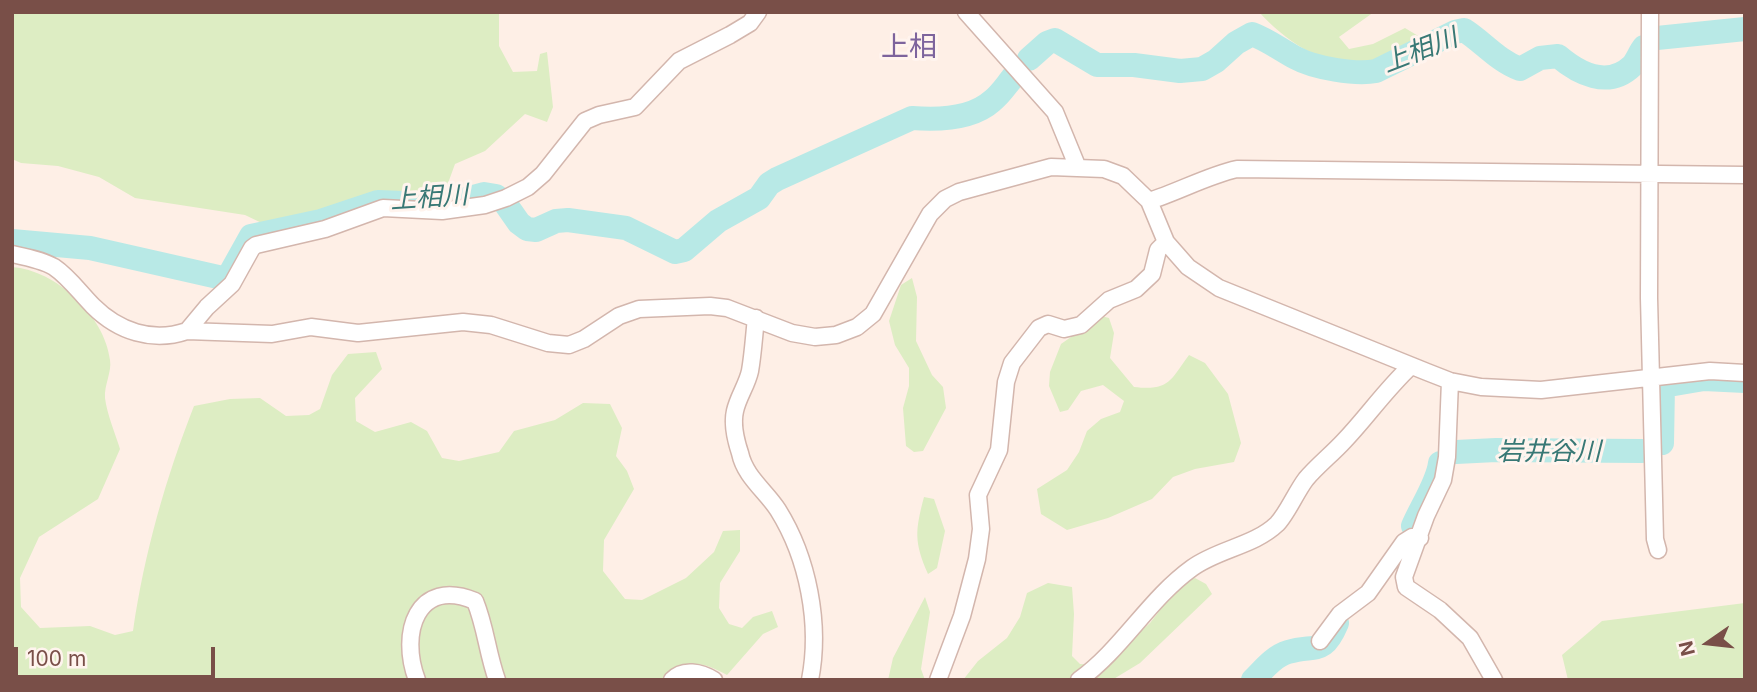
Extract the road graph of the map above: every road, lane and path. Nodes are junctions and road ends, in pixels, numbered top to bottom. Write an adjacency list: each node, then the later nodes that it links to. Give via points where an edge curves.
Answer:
1 (758, 12): 11 (street, via 750,23 679,61 635,107 585,121 543,174 503,200 442,211 383,208 325,229 257,245 232,284)
2 (966, 12): 4 (street, via 1055,112)
3 (1650, 12): 5 (street)
4 (1078, 168): 7 (street, via 1104,169 1123,176); 10 (street, via 1043,169 944,199 930,214 884,299 857,327 815,337)
5 (1649, 174): 6 (street); 7 (street, via 1237,169); 14 (street)
6 (1745, 175)
7 (1149, 201): 8 (street)
8 (1166, 242): 12 (street, via 1188,267 1219,288); 24 (street, via 1158,250 1152,274 1136,289 1108,300 1081,325 1039,328 1012,363 999,450 978,495 981,528 977,559)
9 (12, 254): 11 (street, via 53,267 110,321 127,330 153,336)
10 (755, 318): 11 (street, via 710,306 639,309 569,345 463,322 358,333 311,327 272,334); 23 (street, via 749,374 734,413 736,439 752,479 792,535 804,571 813,615)
11 (187, 331)
12 (1411, 366): 15 (street); 25 (street, via 1307,478 1279,522 1264,534 1211,556 1170,585 1119,644)
13 (1745, 373): 14 (street, via 1710,371)
14 (1652, 377): 15 (street, via 1541,390 1501,390); 17 (street)
15 (1450, 381): 16 (street, via 1443,480)
16 (1420, 538): 18 (street, via 1404,542 1368,593 1340,614); 26 (street, via 1404,577 1406,587 1470,638)
17 (1658, 550)
18 (1320, 641)
19 (416, 680): 20 (street, via 409,632 413,619 432,599 456,593 475,601)
20 (497, 680)
21 (672, 680): 22 (street, via 694,672)
22 (714, 680)
23 (810, 680)
24 (938, 680)
25 (1079, 680)
26 (1493, 680)

